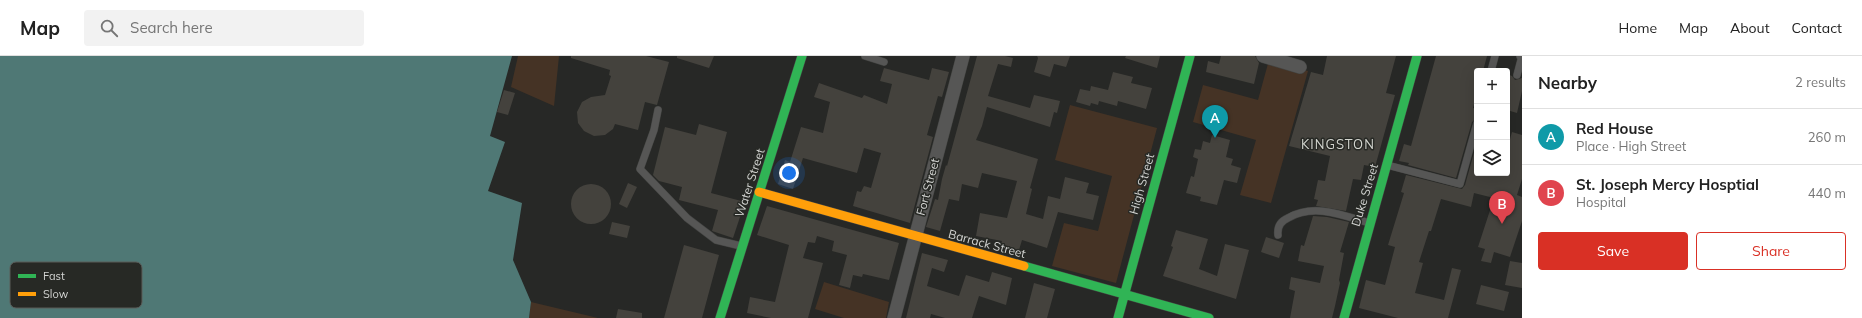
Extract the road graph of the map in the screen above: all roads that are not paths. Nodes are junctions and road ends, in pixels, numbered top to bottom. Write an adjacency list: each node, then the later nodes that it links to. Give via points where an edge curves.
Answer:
1 (802, 56): 16 (street, Water Street)
2 (865, 56): 9 (lane)
3 (963, 56): 19 (street, Fort Street)
4 (1190, 56): 21 (street, High Street)
5 (1263, 56): 10 (street)
6 (1417, 56): 15 (street, Duke Street)
7 (1495, 56): 11 (lane)
8 (1520, 56): 12 (lane)
9 (884, 62)
10 (1300, 67)
11 (1492, 68)
12 (1517, 75)
13 (658, 110): 20 (lane, via 654,130 640,169 687,218 716,240)
14 (1474, 134): 15 (lane, via 1460,184)
15 (1386, 165): 17 (street, Duke Street)
16 (759, 192): 19 (street, Barrack Street); 20 (street, Water Street)
17 (1369, 223): 18 (lane, via 1312,210 1297,213 1282,221 1277,229); 26 (street, Duke Street)
18 (1278, 235)
19 (915, 236): 21 (street, Barrack Street); 23 (street, Fort Street)
20 (742, 246): 22 (street, Water Street)
21 (1124, 293): 24 (street, High Street); 25 (street, Barrack Street)
22 (720, 318)
23 (894, 318)
24 (1118, 318)
25 (1209, 318)
26 (1344, 318)

